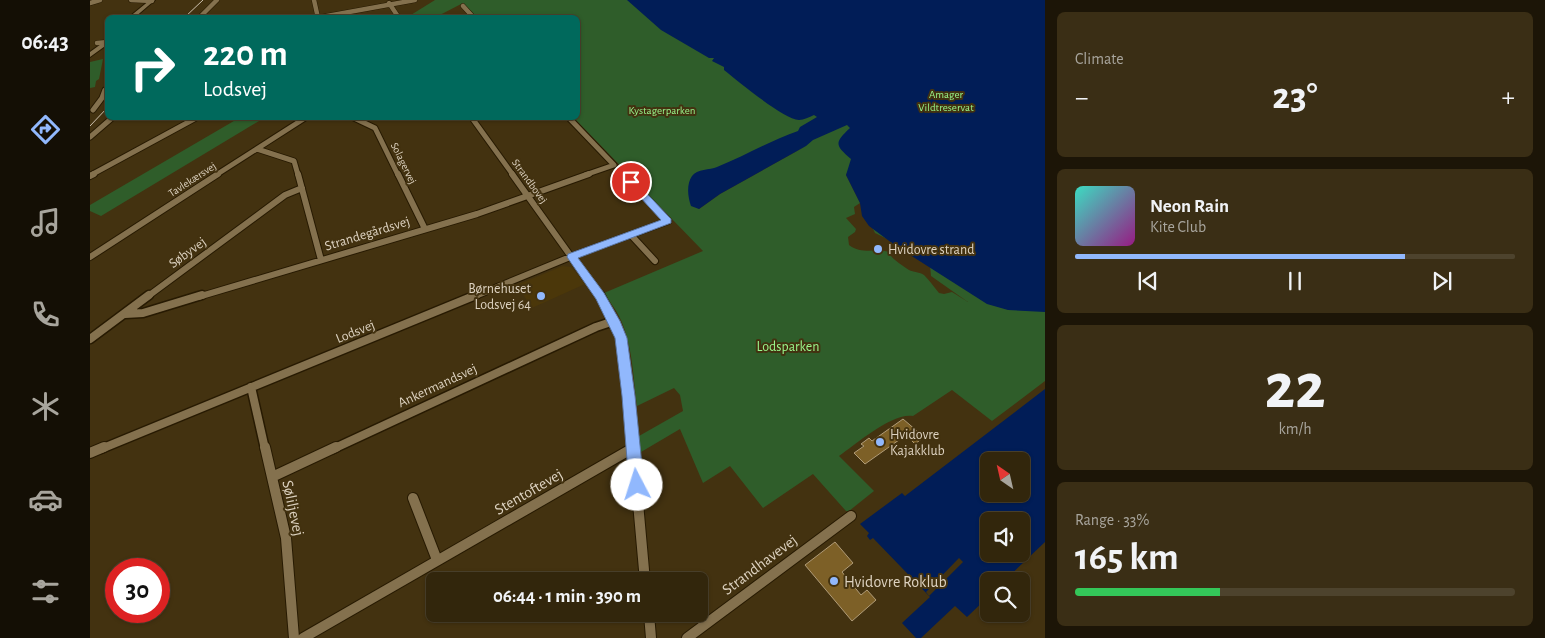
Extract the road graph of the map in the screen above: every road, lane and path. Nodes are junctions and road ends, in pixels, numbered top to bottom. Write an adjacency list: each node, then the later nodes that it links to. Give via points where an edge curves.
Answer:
1 (100, 0): 8 (street)
2 (131, 0): 3 (street)
3 (155, 0): 11 (main road); 12 (main road)
4 (217, 0): 13 (street)
5 (314, 0): 14 (street)
6 (387, 0): 9 (street)
7 (415, 0): 9 (street)
8 (90, 3)
9 (391, 5): 15 (street); 16 (street)
10 (463, 6): 17 (street)
11 (134, 15)
12 (139, 15)
13 (201, 15)
14 (317, 15)
15 (329, 15)
16 (397, 15)
17 (471, 15)
18 (105, 37): 20 (main road)
19 (105, 42): 20 (street)
20 (97, 43): 22 (main road)
21 (105, 44): 23 (main road)
22 (90, 48)
23 (90, 55)
24 (105, 90): 25 (street)
25 (102, 98): 26 (street); 27 (street)
26 (90, 100)
27 (93, 110)
28 (110, 120): 34 (street)
29 (192, 120): 36 (street)
30 (302, 120): 35 (street, Tavlekærsvej)
31 (364, 120): 40 (street, Solagervej, via 375,128)
32 (473, 120): 39 (street, Strandbovej)
33 (571, 120): 39 (street, Strandegårdsvej, via 614,165)
34 (90, 137)
35 (257, 149): 38 (street, via 294,161); 42 (street, Tavlekærsvej)
36 (90, 176)
37 (631, 182): 41 (street, Lodsvej, via 668,221)
38 (302, 188): 44 (street); 46 (street, Søbyvej, via 285,195)
39 (529, 196): 40 (street, Strandegårdsvej); 43 (street, Strandbovej)
40 (425, 229): 44 (street, Strandegårdsvej)
41 (631, 235): 43 (street, Lodsvej); 45 (street)
42 (90, 257)
43 (572, 257): 47 (street, Strandbovej); 49 (street, Lodsvej)
44 (321, 260): 46 (street, Strandegårdsvej, via 143,313)
45 (655, 261)
46 (125, 314): 48 (street, Søbyvej)
47 (614, 321): 50 (street, Strandbovej, via 624,355); 52 (street, Ankermandsvej)
48 (90, 339)
49 (251, 388): 51 (street, Lodsvej); 52 (street, Søliljevej)
50 (633, 448): 55 (street, Stentoftevej); 56 (street, Strandbovej)
51 (90, 453)
52 (272, 477): 58 (street, Søliljevej, via 286,538)
53 (413, 498): 55 (street)
54 (851, 516): 61 (street, Strandhavevej)
55 (437, 560): 59 (street, Stentoftevej)
56 (645, 572)
57 (650, 622): 60 (street)
58 (294, 638)
59 (303, 638)
60 (651, 638)
61 (687, 638)

